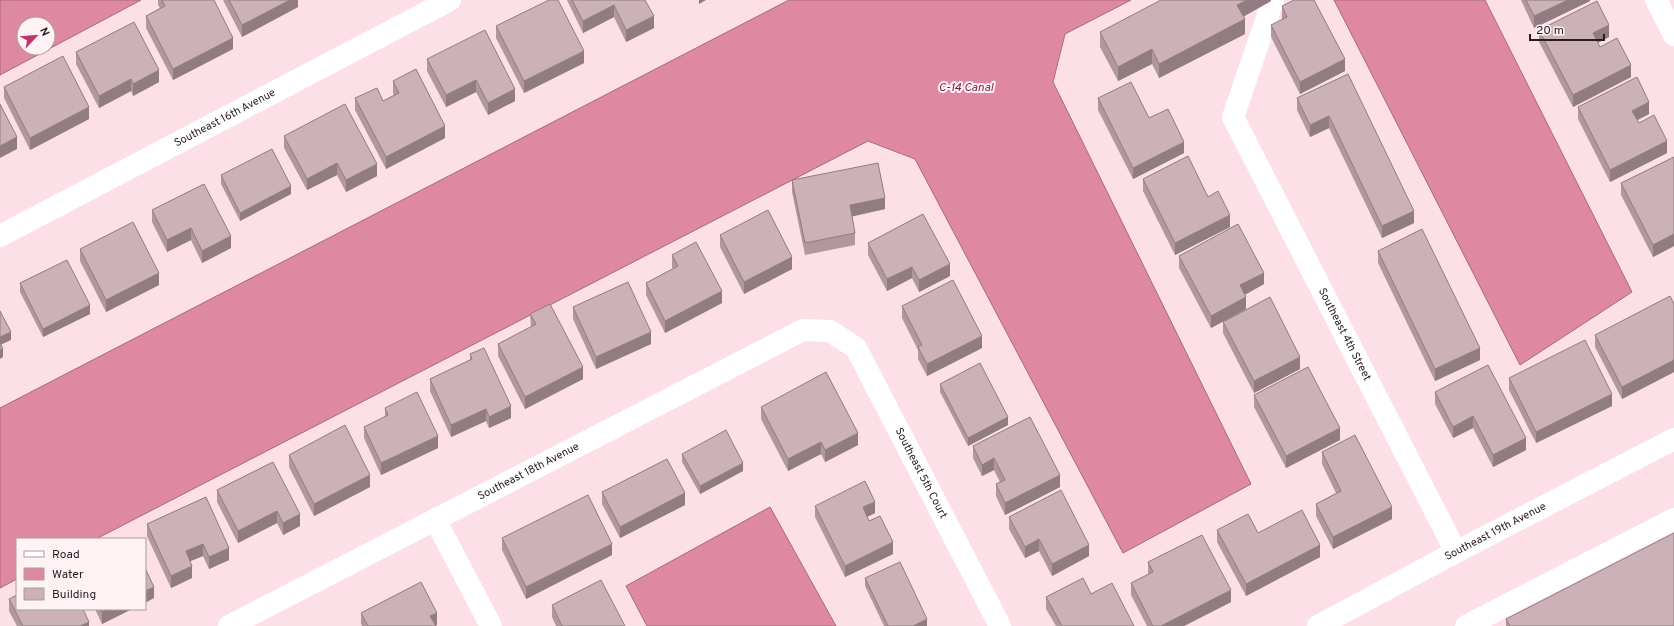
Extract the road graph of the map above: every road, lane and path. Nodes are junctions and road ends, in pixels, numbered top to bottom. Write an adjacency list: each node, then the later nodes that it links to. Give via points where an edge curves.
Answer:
1 (450, 0): 5 (street, Southeast 16th Avenue)
2 (1273, 0): 10 (street, Southeast 4th Street, via 1233,117)
3 (1656, 0): 4 (street)
4 (1674, 35)
5 (0, 236)
6 (830, 331): 9 (street, Southeast 18th Avenue, via 803,330); 13 (street, Southeast 5th Court, via 856,348)
7 (1674, 439): 10 (street, Southeast 19th Avenue)
8 (1674, 519): 15 (street)
9 (435, 520): 11 (street, Southeast 18th Avenue); 12 (street)
10 (1456, 552): 14 (street, Southeast 19th Avenue)
11 (229, 626)
12 (491, 626)
13 (1000, 626)
14 (1318, 626)
15 (1466, 626)

